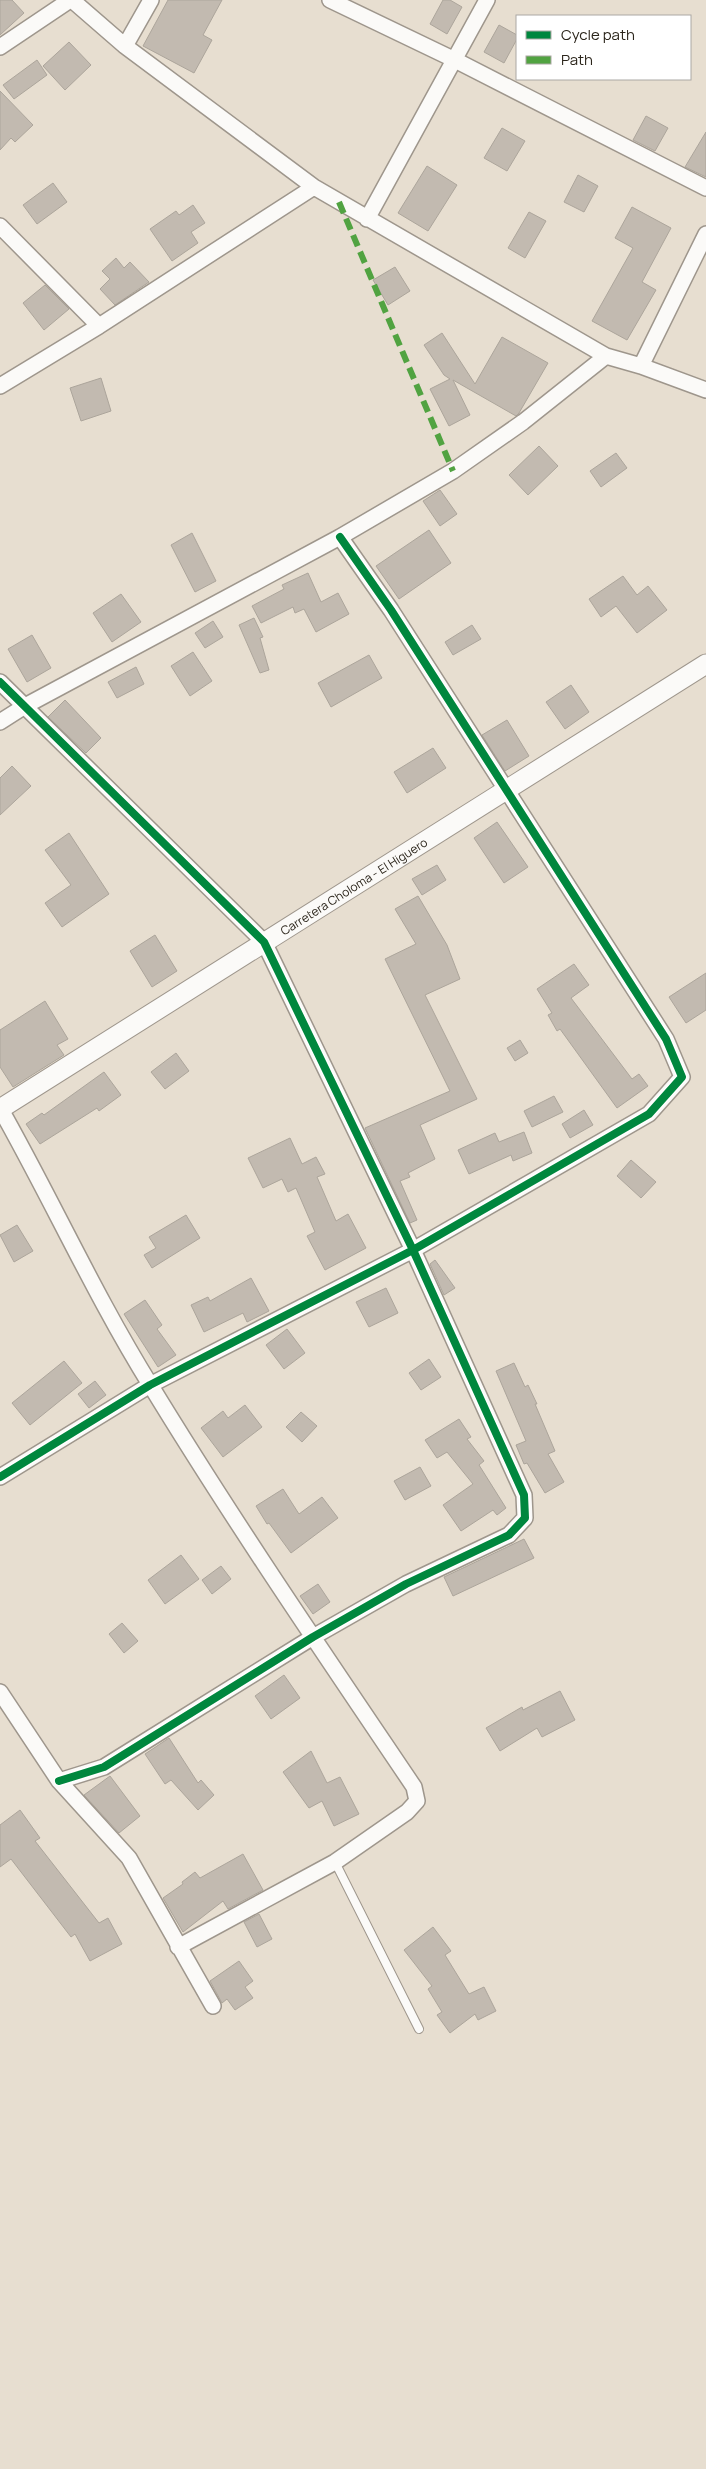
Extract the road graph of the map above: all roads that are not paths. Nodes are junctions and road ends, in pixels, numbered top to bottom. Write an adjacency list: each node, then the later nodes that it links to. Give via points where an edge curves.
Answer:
1 (71, 0): 5 (street); 6 (street)
2 (151, 0): 5 (street)
3 (330, 0): 7 (street)
4 (487, 0): 7 (street)
5 (125, 46): 8 (street)
6 (0, 47)
7 (455, 60): 9 (street); 10 (street)
8 (314, 187): 10 (street); 13 (street)
9 (706, 188)
10 (367, 219): 14 (street)
11 (0, 226): 13 (street)
12 (706, 234): 15 (street)
13 (99, 326): 16 (street)
14 (606, 356): 15 (street); 18 (street, via 523,422 452,471)
15 (641, 366): 17 (street)
16 (0, 386)
17 (706, 390)
18 (340, 537): 21 (street); 23 (street)
19 (706, 664): 23 (street, Carretera Choloma - El Higuero)
20 (0, 682): 21 (street)
21 (25, 706): 22 (street); 24 (street)
22 (0, 722)
23 (504, 789): 24 (street, Carretera Choloma - El Higuero); 26 (street, via 666,1039 682,1077 649,1114)
24 (264, 942): 25 (street, Carretera Choloma - El Higuero); 26 (street)
25 (0, 1109): 27 (street, via 81,1265)
26 (413, 1250): 27 (street); 29 (street, via 524,1495 525,1518 508,1535 406,1584)
27 (150, 1385): 28 (street); 29 (street)
28 (0, 1477)
29 (313, 1638): 31 (street, via 104,1768); 32 (street, via 414,1787 417,1801 407,1812)
30 (0, 1692): 31 (street)
31 (59, 1781): 33 (street, via 129,1858)
32 (335, 1862): 33 (street); 35 (lane)
33 (178, 1947): 34 (street)
34 (213, 2006)
35 (419, 2029)

